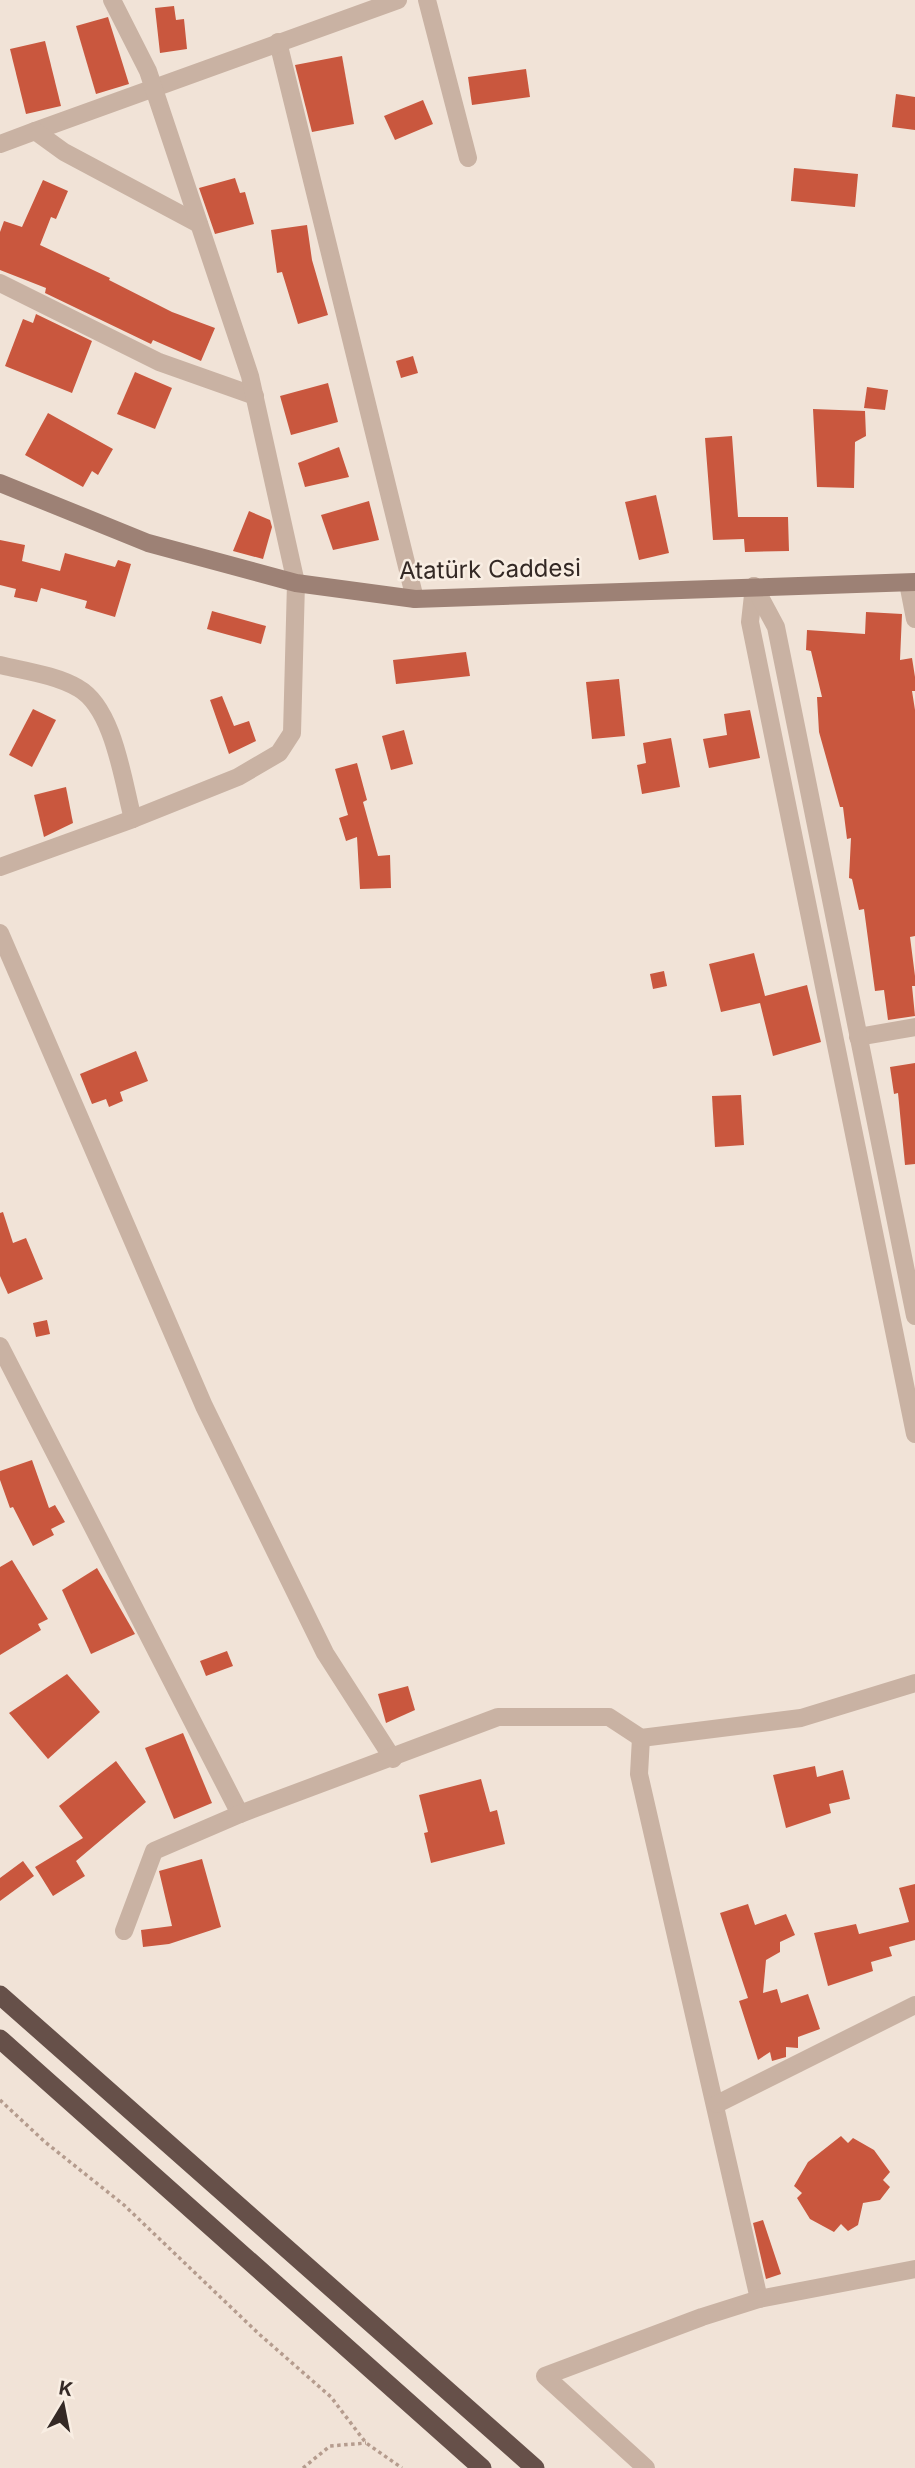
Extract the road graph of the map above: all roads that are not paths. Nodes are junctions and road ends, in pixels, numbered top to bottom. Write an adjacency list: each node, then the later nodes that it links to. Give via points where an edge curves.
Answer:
1 (112, 0): 5 (street)
2 (398, 0): 4 (street)
3 (427, 0): 8 (street)
4 (278, 42): 5 (street); 16 (street)
5 (153, 86): 6 (street); 9 (street)
6 (35, 131): 7 (street); 9 (street, via 64,152)
7 (0, 144)
8 (468, 158)
9 (199, 224): 11 (street)
10 (0, 283): 11 (street, via 159,362)
11 (255, 396): 14 (street)
12 (0, 483): 14 (main road, Atatürk Caddesi, via 148,543)
13 (912, 582): 15 (main road, Atatürk Caddesi); 17 (street)
14 (296, 583): 16 (main road, Atatürk Caddesi); 19 (street, via 292,733 279,753 239,776)
15 (754, 586): 16 (main road, Atatürk Caddesi); 23 (street, via 776,626); 26 (street, via 750,622)
16 (415, 599)
17 (915, 619)
18 (0, 665): 19 (street, via 77,687 95,700 108,725)
19 (133, 819): 20 (street)
20 (0, 867)
21 (0, 933): 29 (street, via 204,1406 325,1653)
22 (915, 1027): 23 (street)
23 (858, 1037): 24 (street)
24 (915, 1316)
25 (0, 1346): 30 (street)
26 (915, 1434)
27 (915, 1684): 28 (street, via 801,1718)
28 (640, 1738): 29 (street, via 609,1717 498,1717); 35 (street, via 639,1774)
29 (393, 1759): 30 (street)
30 (240, 1814): 31 (street, via 154,1851)
31 (124, 1931)
32 (0, 1995): 39 (highway)
33 (915, 2006): 35 (street)
34 (0, 2039): 38 (highway)
35 (717, 2104): 37 (street)
36 (915, 2269): 37 (street)
37 (760, 2299): 40 (street, via 545,2376)
38 (482, 2468)
39 (535, 2468)
40 (646, 2468)

